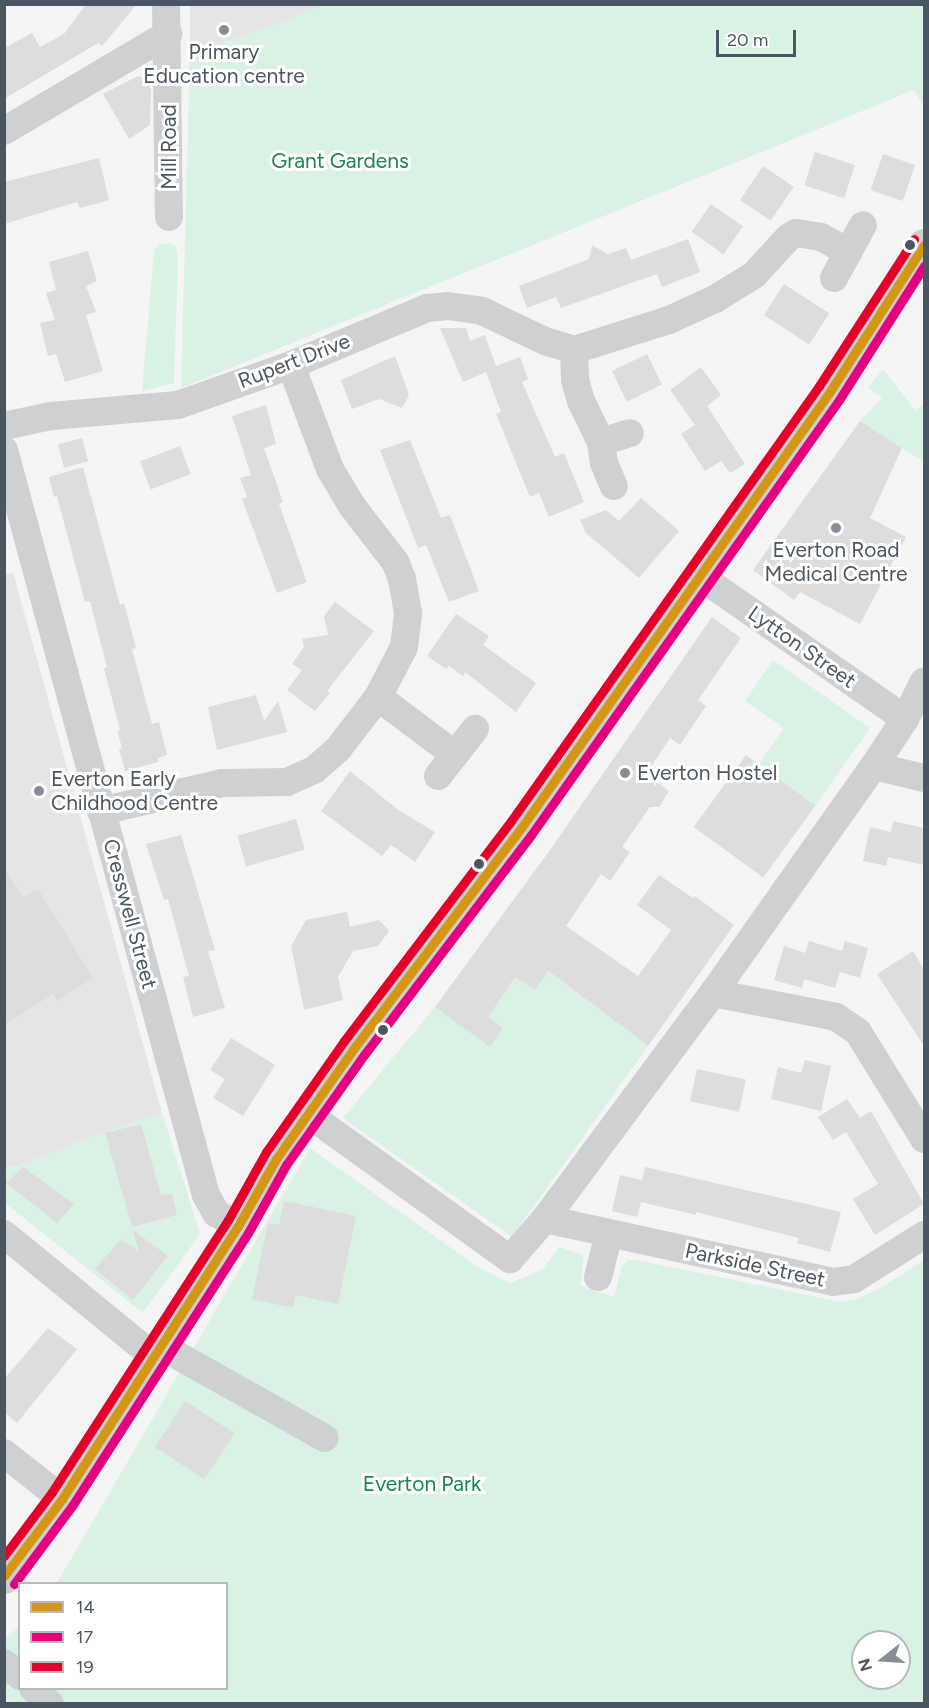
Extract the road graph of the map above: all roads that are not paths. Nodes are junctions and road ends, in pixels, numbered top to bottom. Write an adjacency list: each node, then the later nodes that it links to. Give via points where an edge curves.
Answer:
1 (166, 4): 2 (street, Mill Road)
2 (168, 34): 3 (street); 4 (street, Mill Road)
3 (4, 131)
4 (169, 217)
5 (863, 225): 7 (street)
6 (924, 245): 16 (main road, via 829,393)
7 (848, 252): 8 (street); 9 (street, via 821,237 796,233 754,275 715,299 669,320)
8 (834, 278)
9 (574, 350): 10 (street, Rupert Drive, via 482,311 448,306 413,313); 13 (street, via 575,380 581,400)
10 (291, 365): 11 (street, Rupert Drive, via 178,405 51,416); 18 (street, via 330,469 352,506 396,563 407,595 404,647)
11 (4, 426)
12 (630, 433): 13 (street)
13 (602, 442): 15 (street, via 604,463)
14 (4, 450): 23 (street, Cresswell Street)
15 (614, 486)
16 (698, 575): 19 (street, Lytton Street); 25 (main road, via 521,828)
17 (924, 681): 19 (street)
18 (378, 697): 20 (street, via 447,765); 23 (street, via 327,761 301,777 273,784 222,783)
19 (906, 719): 21 (street)
20 (475, 729)
21 (874, 766): 22 (street); 24 (street)
22 (924, 778)
23 (101, 811): 28 (street, Cresswell Street, via 206,1195 216,1213)
24 (713, 993): 26 (street, via 836,1017 848,1025 858,1032); 27 (street)
25 (308, 1114): 27 (street, via 510,1259); 28 (main road, via 276,1159)
26 (924, 1139)
27 (545, 1219): 30 (street, Parkside Street)
28 (238, 1226): 33 (main road)
29 (4, 1234): 33 (street)
30 (609, 1234): 31 (street, Parkside Street, via 844,1282); 32 (street)
31 (924, 1235)
32 (598, 1277)
33 (156, 1350): 34 (street); 36 (main road)
34 (325, 1438)
35 (4, 1453): 36 (street)
36 (62, 1499): 37 (main road)
37 (4, 1577)
38 (4, 1663): 39 (street)
39 (18, 1674)
40 (34, 1690): 41 (street)
41 (50, 1704)

